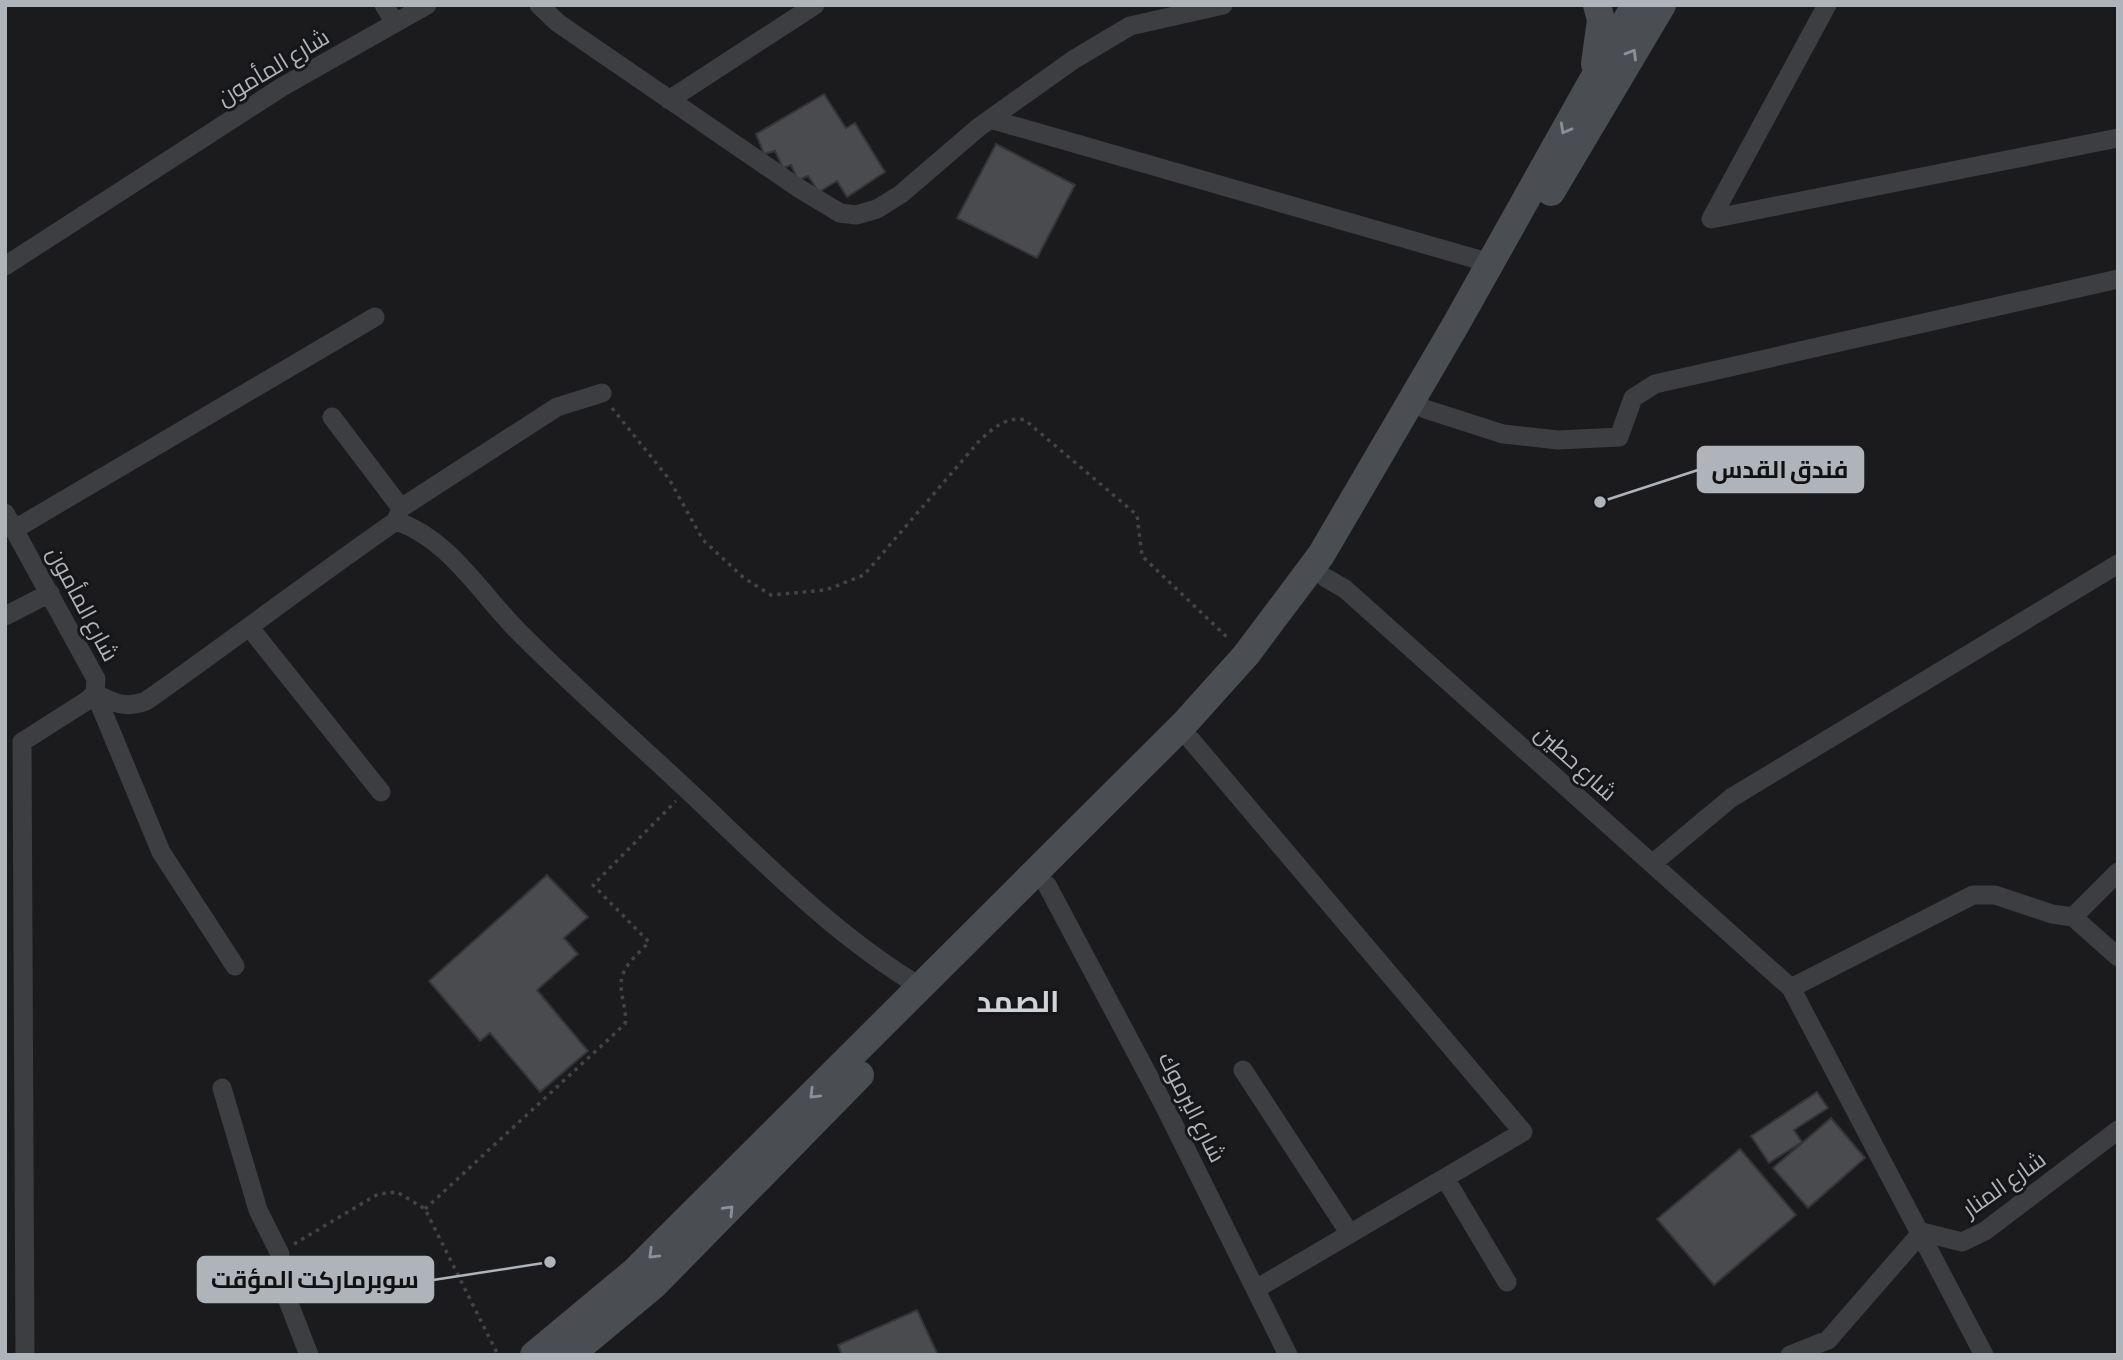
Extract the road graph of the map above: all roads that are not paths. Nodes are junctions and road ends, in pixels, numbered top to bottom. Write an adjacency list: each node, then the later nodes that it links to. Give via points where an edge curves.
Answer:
1 (384, 5): 10 (street)
2 (427, 5): 10 (street, شارع المأمون)
3 (539, 5): 12 (street)
4 (815, 5): 12 (street)
5 (1223, 5): 13 (street, via 1130,26)
6 (1597, 5): 11 (main road, via 1599,49)
7 (1635, 5): 11 (main road)
8 (1662, 5): 20 (main road, one-way to 8)
9 (1827, 5): 14 (street, via 1711,219)
10 (395, 23): 16 (street, شارع المأمون, via 282,87)
11 (1589, 87): 15 (main road, one-way to 15)
12 (669, 100): 13 (street, via 797,187 840,213 856,215 901,194)
13 (990, 119): 15 (street)
14 (2118, 138)
15 (1490, 263): 41 (main road, via 1321,555 1246,655 1184,724)
16 (5, 266)
17 (2118, 279): 20 (street, via 1655,384 1633,398 1619,437 1558,440 1503,433)
18 (375, 317): 23 (street)
19 (602, 393): 22 (street, via 557,407)
20 (1425, 409): 25 (main road)
21 (332, 417): 22 (street)
22 (398, 515): 28 (street); 41 (street, via 436,541 522,635 809,905 876,960)
23 (10, 521): 26 (street, شارع المأمون)
24 (2118, 564): 33 (street, via 1731,798)
25 (1326, 578): 30 (main road, via 1270,652); 33 (street, شارع حطين, via 1345,589)
26 (50, 593): 27 (street); 29 (street, شارع المأمون, via 96,679)
27 (5, 616)
28 (250, 628): 29 (street, via 146,701 133,706 115,704); 32 (street)
29 (95, 693): 31 (street, شارع المأمون, via 65,717); 40 (street, via 160,852)
30 (1191, 740): 35 (main road); 46 (street, via 1523,1132)
31 (13, 745): 36 (street, شارع المأمون)
32 (381, 792)
33 (1652, 864): 42 (street, شارع حطين)
34 (2118, 872): 38 (street)
35 (1047, 885): 50 (street, شارع اليرموك); 54 (main road, one-way to 35, via 654,1285)
36 (22, 896): 37 (street); 51 (street, شارع المأمون)
37 (5, 907)
38 (2073, 917): 39 (street); 42 (street, via 1995,895 1973,895)
39 (2118, 957)
40 (235, 966)
41 (921, 987): 53 (main road, one-way to 53, via 635,1271)
42 (1791, 988): 47 (street, شارع حطين)
43 (1243, 1070): 48 (street)
44 (222, 1088): 52 (street, via 258,1210 280,1254 278,1275)
45 (2118, 1130): 47 (street, شارع المنار, via 1984,1231 1962,1242)
46 (1445, 1178): 48 (street); 49 (street)
47 (1922, 1232): 56 (street, via 1828,1340); 57 (street, شارع حطين)
48 (1350, 1234): 50 (street)
49 (1507, 1282)
50 (1256, 1289): 55 (street, شارع اليرموك)
51 (24, 1355)
52 (309, 1355)
53 (534, 1355)
54 (570, 1355)
55 (1288, 1355)
56 (1790, 1355)
57 (1984, 1355)

